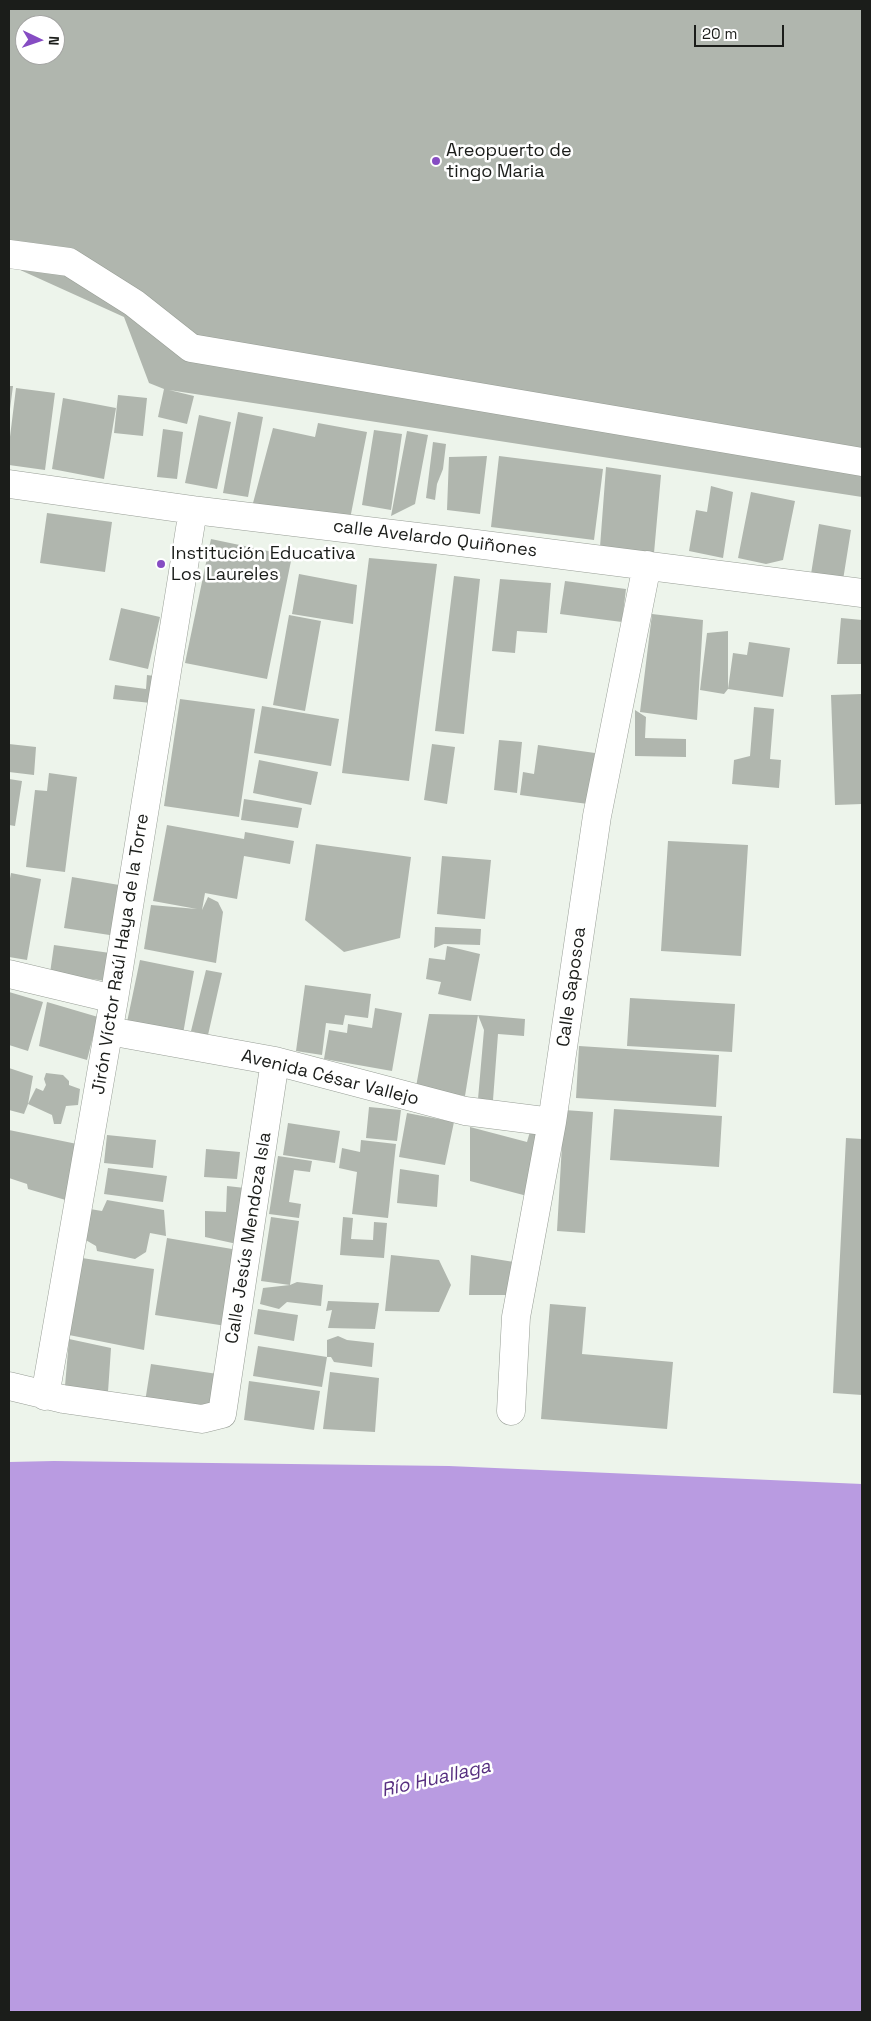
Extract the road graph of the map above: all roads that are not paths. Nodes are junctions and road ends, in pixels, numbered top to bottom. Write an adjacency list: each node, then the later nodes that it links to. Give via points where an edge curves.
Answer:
1 (9, 254): 2 (street, via 68,262 134,303 191,348)
2 (862, 462)
3 (9, 484): 4 (street, calle Avelardo Quiñones)
4 (193, 510): 5 (street, calle Avelardo Quiñones); 8 (street, Jirón Víctor Raúl Haya de la Torre)
5 (647, 565): 6 (street, calle Avelardo Quiñones); 11 (street, Calle Saposoa, via 597,816)
6 (862, 593)
7 (9, 974): 8 (street)
8 (114, 999): 9 (street, Jirón Víctor Raúl Haya de la Torre)
9 (109, 1031): 10 (street, Avenida César Vallejo); 13 (street, Jirón Víctor Raúl Haya de la Torre)
10 (275, 1061): 11 (street, Avenida César Vallejo, via 465,1111); 13 (street, Calle Jesús Mendoza Isla, via 222,1414 202,1419)
11 (552, 1122): 14 (street, Calle Saposoa, via 516,1317)
12 (9, 1386): 13 (street)
13 (45, 1396)
14 (511, 1411)

